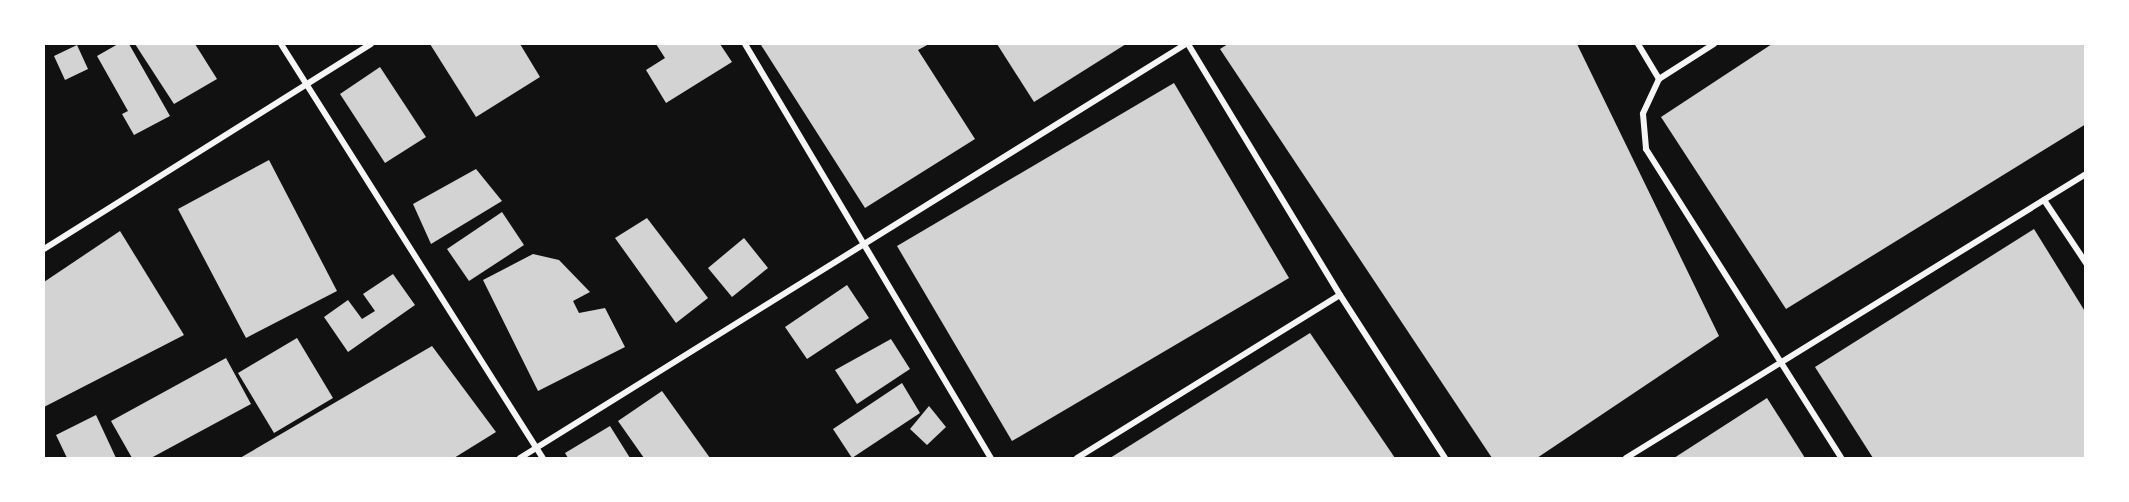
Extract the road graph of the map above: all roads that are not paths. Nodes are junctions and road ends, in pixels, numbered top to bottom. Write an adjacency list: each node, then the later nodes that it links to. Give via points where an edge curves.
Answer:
1 (281, 44): 8 (street)
2 (371, 44): 8 (street)
3 (745, 44): 11 (street)
4 (1187, 44): 11 (street); 14 (street)
5 (1638, 44): 7 (street)
6 (1714, 44): 7 (street)
7 (1659, 79): 15 (street, via 1643,114 1646,149)
8 (306, 84): 12 (street); 16 (street)
9 (2085, 174): 10 (street)
10 (2044, 200): 13 (street); 15 (street)
11 (864, 242): 16 (street); 19 (street)
12 (44, 249)
13 (2085, 263)
14 (1340, 295): 20 (street); 21 (street)
15 (1781, 363): 22 (street); 23 (street)
16 (537, 448): 17 (street); 18 (street)
17 (520, 459)
18 (543, 459)
19 (991, 459)
20 (1077, 459)
21 (1445, 459)
22 (1626, 459)
23 (1841, 459)

